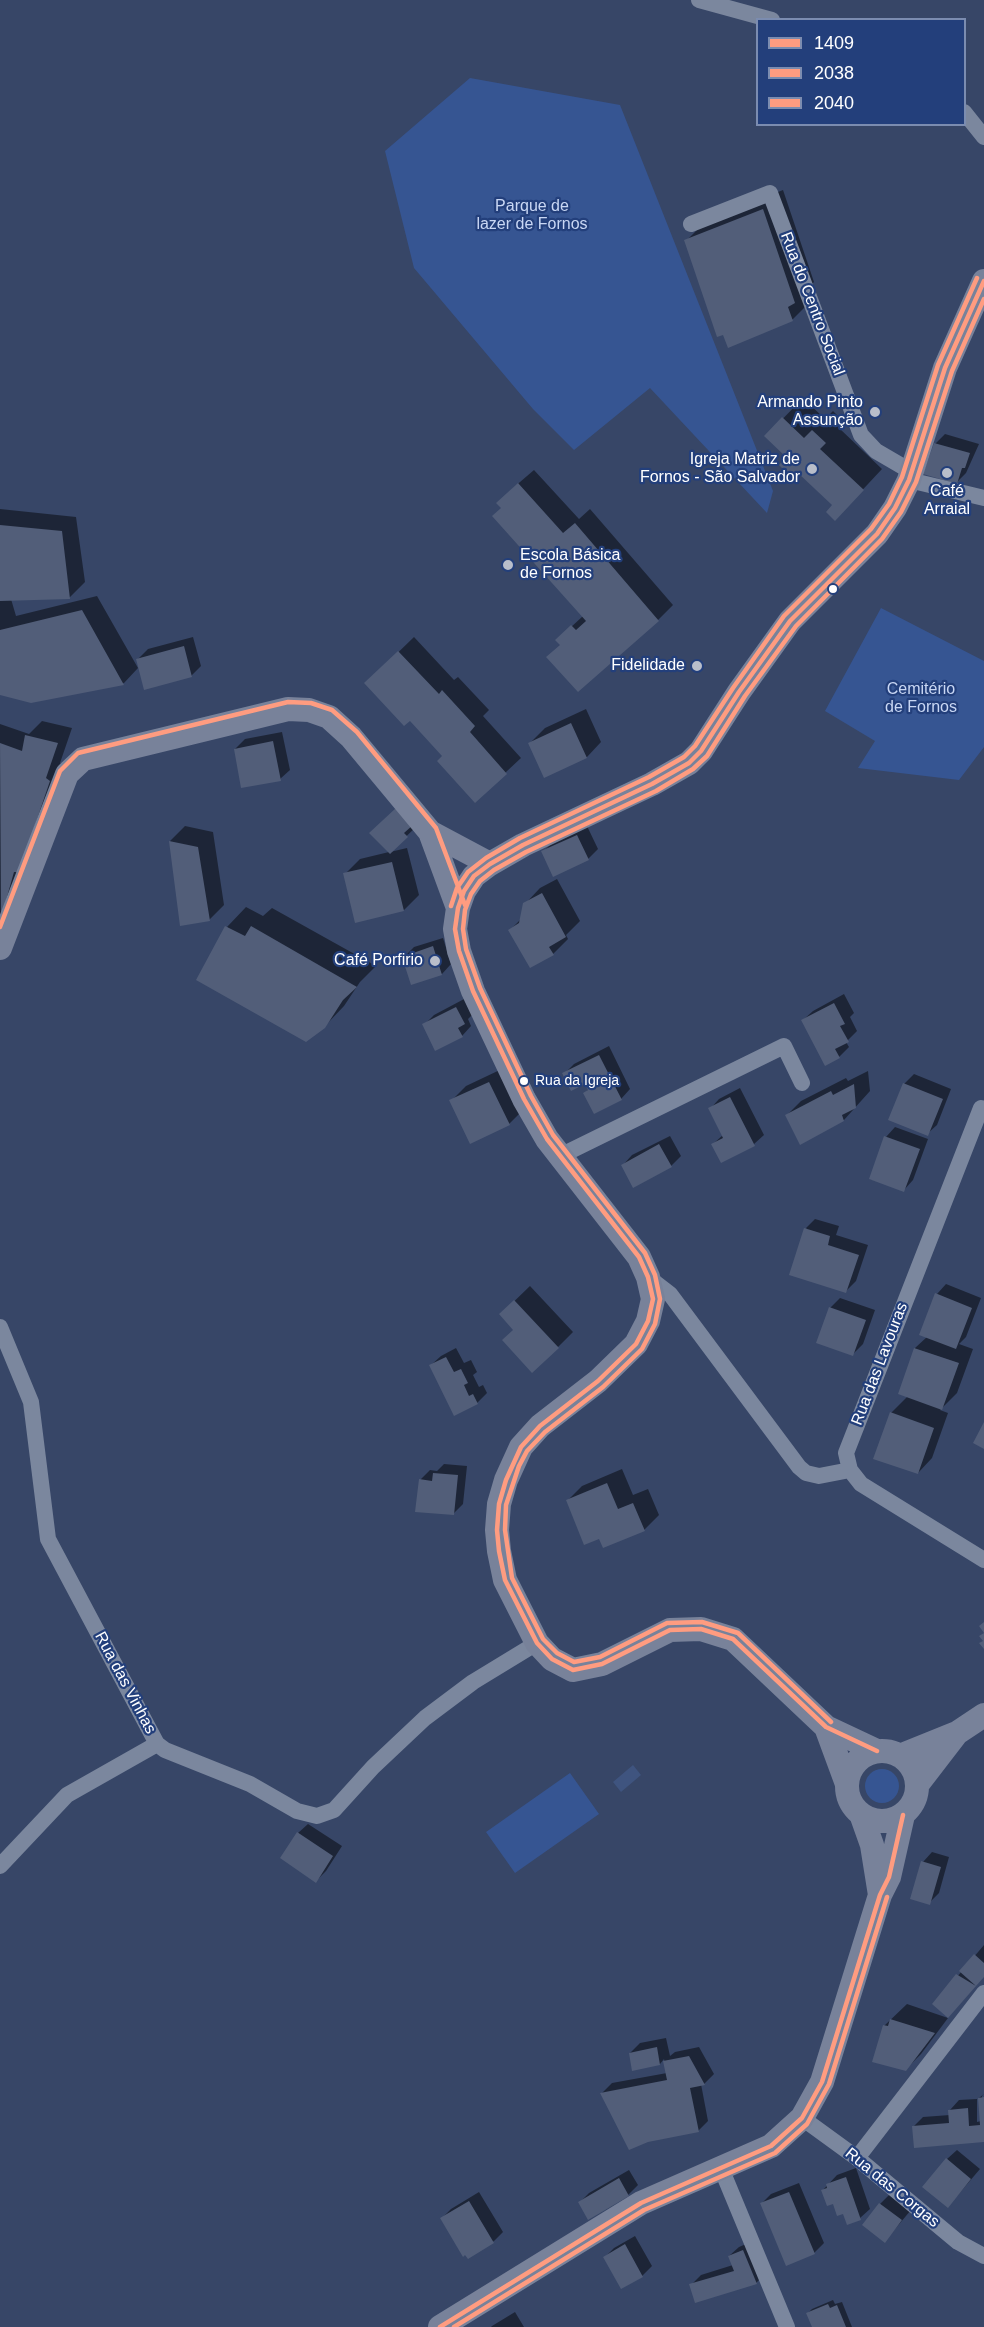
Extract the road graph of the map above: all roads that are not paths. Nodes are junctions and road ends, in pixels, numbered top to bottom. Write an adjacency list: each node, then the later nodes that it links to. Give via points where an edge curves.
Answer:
1 (699, 0): 2 (street)
2 (765, 18)
3 (966, 114): 4 (street)
4 (984, 137)
5 (691, 224): 7 (street, Rua do Centro Social, via 770,193 861,435)
6 (984, 280): 7 (main road, via 945,368)
7 (910, 476): 8 (street); 10 (main road, via 896,508 877,534 790,621 689,763)
8 (984, 498)
9 (430, 832): 10 (main road); 11 (main road); 12 (main road, via 351,737 329,717 309,710 288,709 120,749 83,759 67,774)
10 (490, 864): 11 (main road, via 474,876)
11 (458, 908): 15 (main road, via 455,929 473,991 524,1099)
12 (0, 948)
13 (802, 1083): 15 (street, via 784,1046)
14 (981, 1108): 18 (street, Rua das Lavouras, via 846,1453)
15 (560, 1156): 16 (main road, via 639,1257)
16 (648, 1277): 18 (street, via 670,1294 798,1467 819,1476); 20 (main road, via 653,1299 648,1321 636,1344 598,1381 540,1426 521,1447 506,1480 499,1504 499,1551 505,1580)
17 (0, 1327): 24 (street, Rua das Vinhas, via 31,1402 48,1539)
18 (850, 1470): 19 (street, via 861,1484)
19 (984, 1560)
20 (537, 1642): 22 (main road, via 552,1659 573,1670 602,1664 670,1630 701,1629 734,1639); 24 (street, Rua das Vinhas, via 425,1718 334,1810 317,1816 297,1811 250,1784)
21 (984, 1715): 23 (main road)
22 (826, 1728): 25 (main road); 26 (main road)
23 (957, 1733): 25 (main road); 27 (main road)
24 (157, 1744): 30 (street, via 67,1795)
25 (889, 1754): 26 (main road, via 866,1755 856,1762); 27 (main road, via 909,1764)
26 (847, 1784): 28 (main road, via 848,1796)
27 (917, 1785): 29 (main road, via 916,1796)
28 (861, 1814): 29 (main road, via 882,1822); 31 (main road, via 872,1845)
29 (903, 1815): 31 (main road, via 889,1877)
30 (0, 1866)
31 (880, 1895): 33 (main road, via 822,2082)
32 (984, 1993): 34 (street)
33 (802, 2118): 34 (street, Rua das Corgas); 35 (main road, via 771,2146)
34 (857, 2158): 36 (street, Rua das Corgas, via 958,2242)
35 (721, 2168): 37 (main road, via 641,2203); 38 (street)
36 (984, 2256)
37 (440, 2327)
38 (787, 2327)

